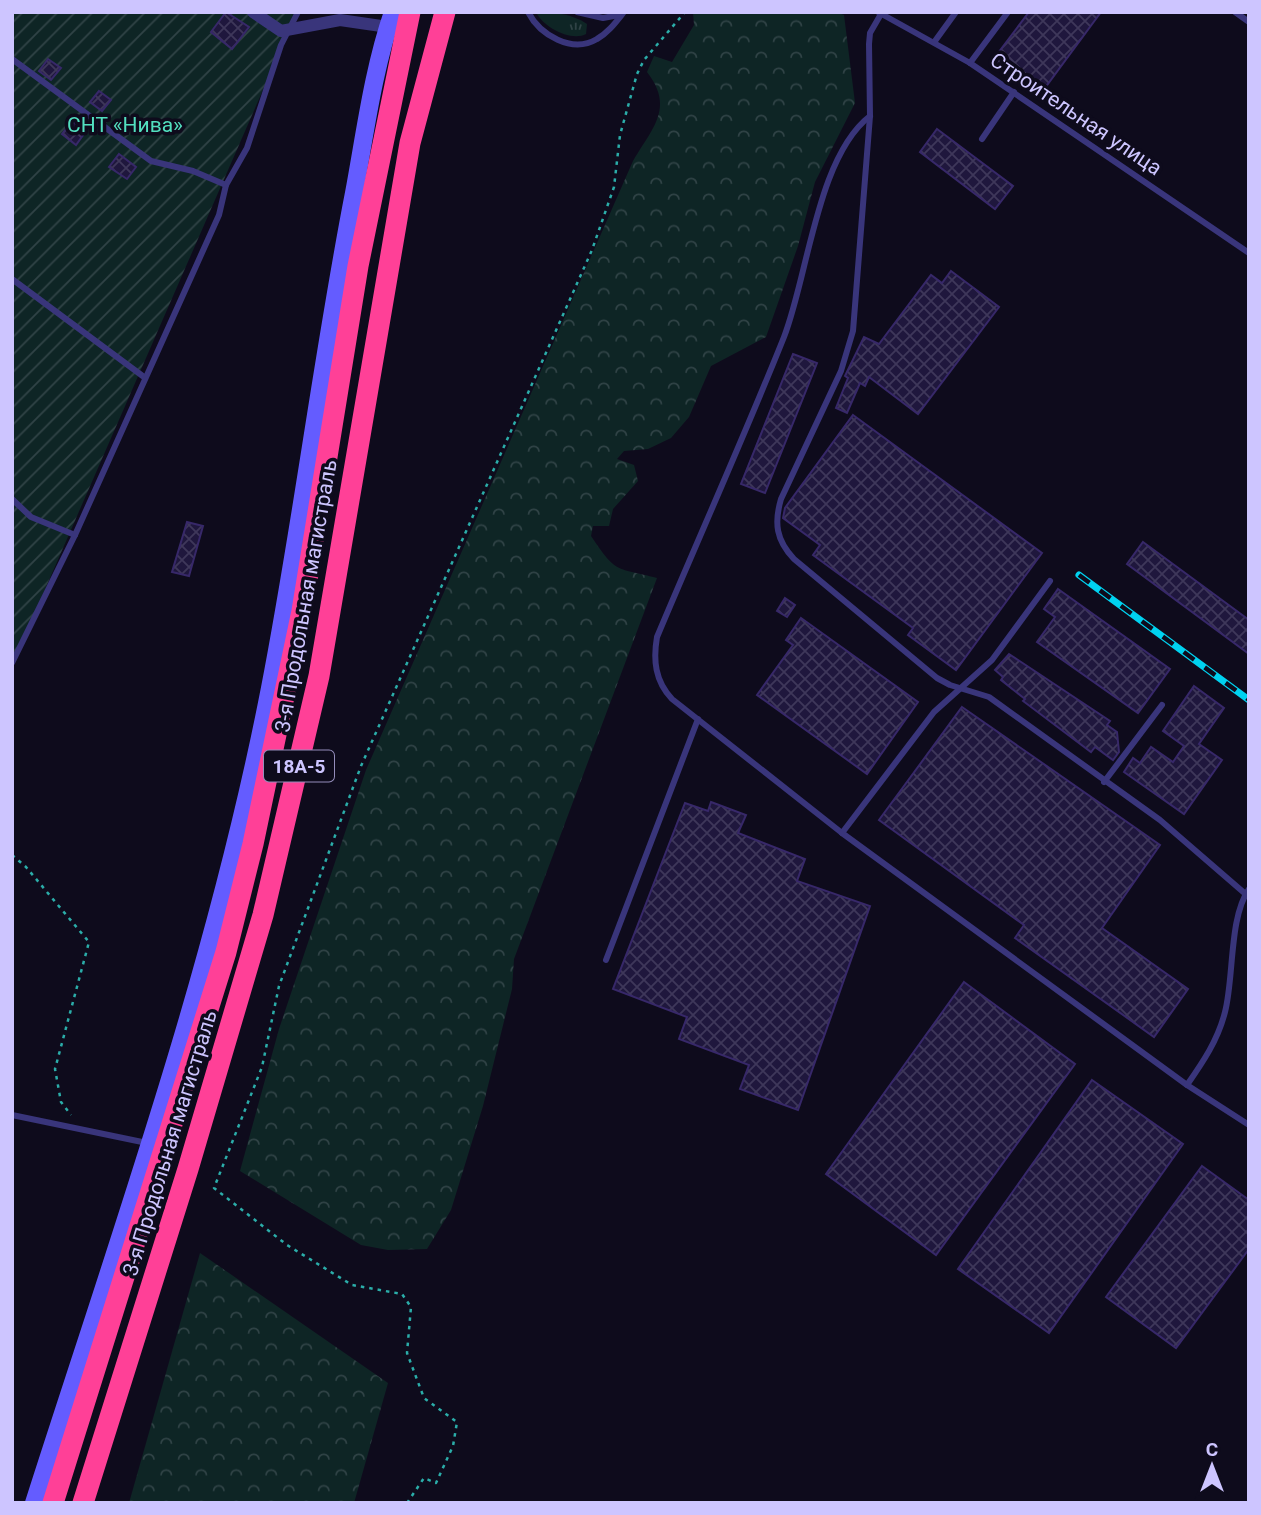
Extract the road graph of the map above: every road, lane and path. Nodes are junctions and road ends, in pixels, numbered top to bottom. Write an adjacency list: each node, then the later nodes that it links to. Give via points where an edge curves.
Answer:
1 (253, 12): 15 (street, via 281,32)
2 (298, 12): 15 (lane)
3 (410, 12): 44 (highway, 3-я Продольная магистраль / 18А-5, via 358,266 302,611 253,844 226,952)
4 (446, 12): 45 (highway, 3-я Продольная магистраль / 18А-5, via 410,143 319,676 273,876 227,1043)
5 (528, 12): 7 (lane, via 535,25 569,44 596,41)
6 (577, 12): 7 (lane, via 603,18)
7 (623, 12)
8 (685, 12): 46 (path, via 644,60 638,74 620,135 614,187 592,250 361,766 279,986 262,1067 214,1188 287,1245 352,1285 402,1294 411,1307 407,1353 412,1370 424,1398 457,1422 457,1432 436,1483 420,1480)
9 (956, 12): 16 (lane)
10 (1008, 12): 18 (lane)
11 (1235, 12): 14 (lane)
12 (879, 13): 16 (lane, Строительная улица); 20 (lane, via 870,33)
13 (390, 20): 15 (street, via 340,20); 42 (street, via 344,244 269,693 212,933)
14 (1249, 22)
15 (289, 28): 22 (lane, via 247,148)
16 (935, 41): 18 (lane, Строительная улица)
17 (12, 58): 22 (lane, via 151,161 193,171)
18 (970, 63): 19 (lane, Строительная улица)
19 (1014, 92): 21 (lane); 23 (lane, Строительная улица)
20 (870, 116): 30 (lane, via 853,331 841,372 781,499 778,536 794,559 927,669); 32 (lane, via 853,132 837,164 820,207 785,334 657,636 657,673 663,690)
21 (982, 139)
22 (226, 186): 25 (lane, via 219,215)
23 (1249, 253)
24 (12, 279): 25 (lane)
25 (144, 377): 27 (lane)
26 (12, 499): 27 (lane, via 31,517)
27 (75, 535): 29 (lane)
28 (1050, 582): 30 (lane, via 992,660)
29 (12, 663)
30 (962, 688): 33 (lane, via 989,697); 34 (lane, via 934,712)
31 (1162, 705): 33 (lane)
32 (698, 719): 34 (lane); 37 (lane)
33 (1104, 782): 36 (lane, via 1160,820)
34 (842, 833): 38 (lane)
35 (12, 855): 41 (path, via 89,942 55,1069 61,1102)
36 (1248, 893): 38 (lane, via 1238,922 1225,1012 1213,1047)
37 (606, 960)
38 (1187, 1085): 40 (lane)
39 (12, 1115): 41 (lane)
40 (1249, 1125)
41 (82, 1132): 42 (lane)
42 (150, 1143): 43 (street)
43 (34, 1503)
44 (53, 1503)
45 (83, 1503)
46 (407, 1503)

